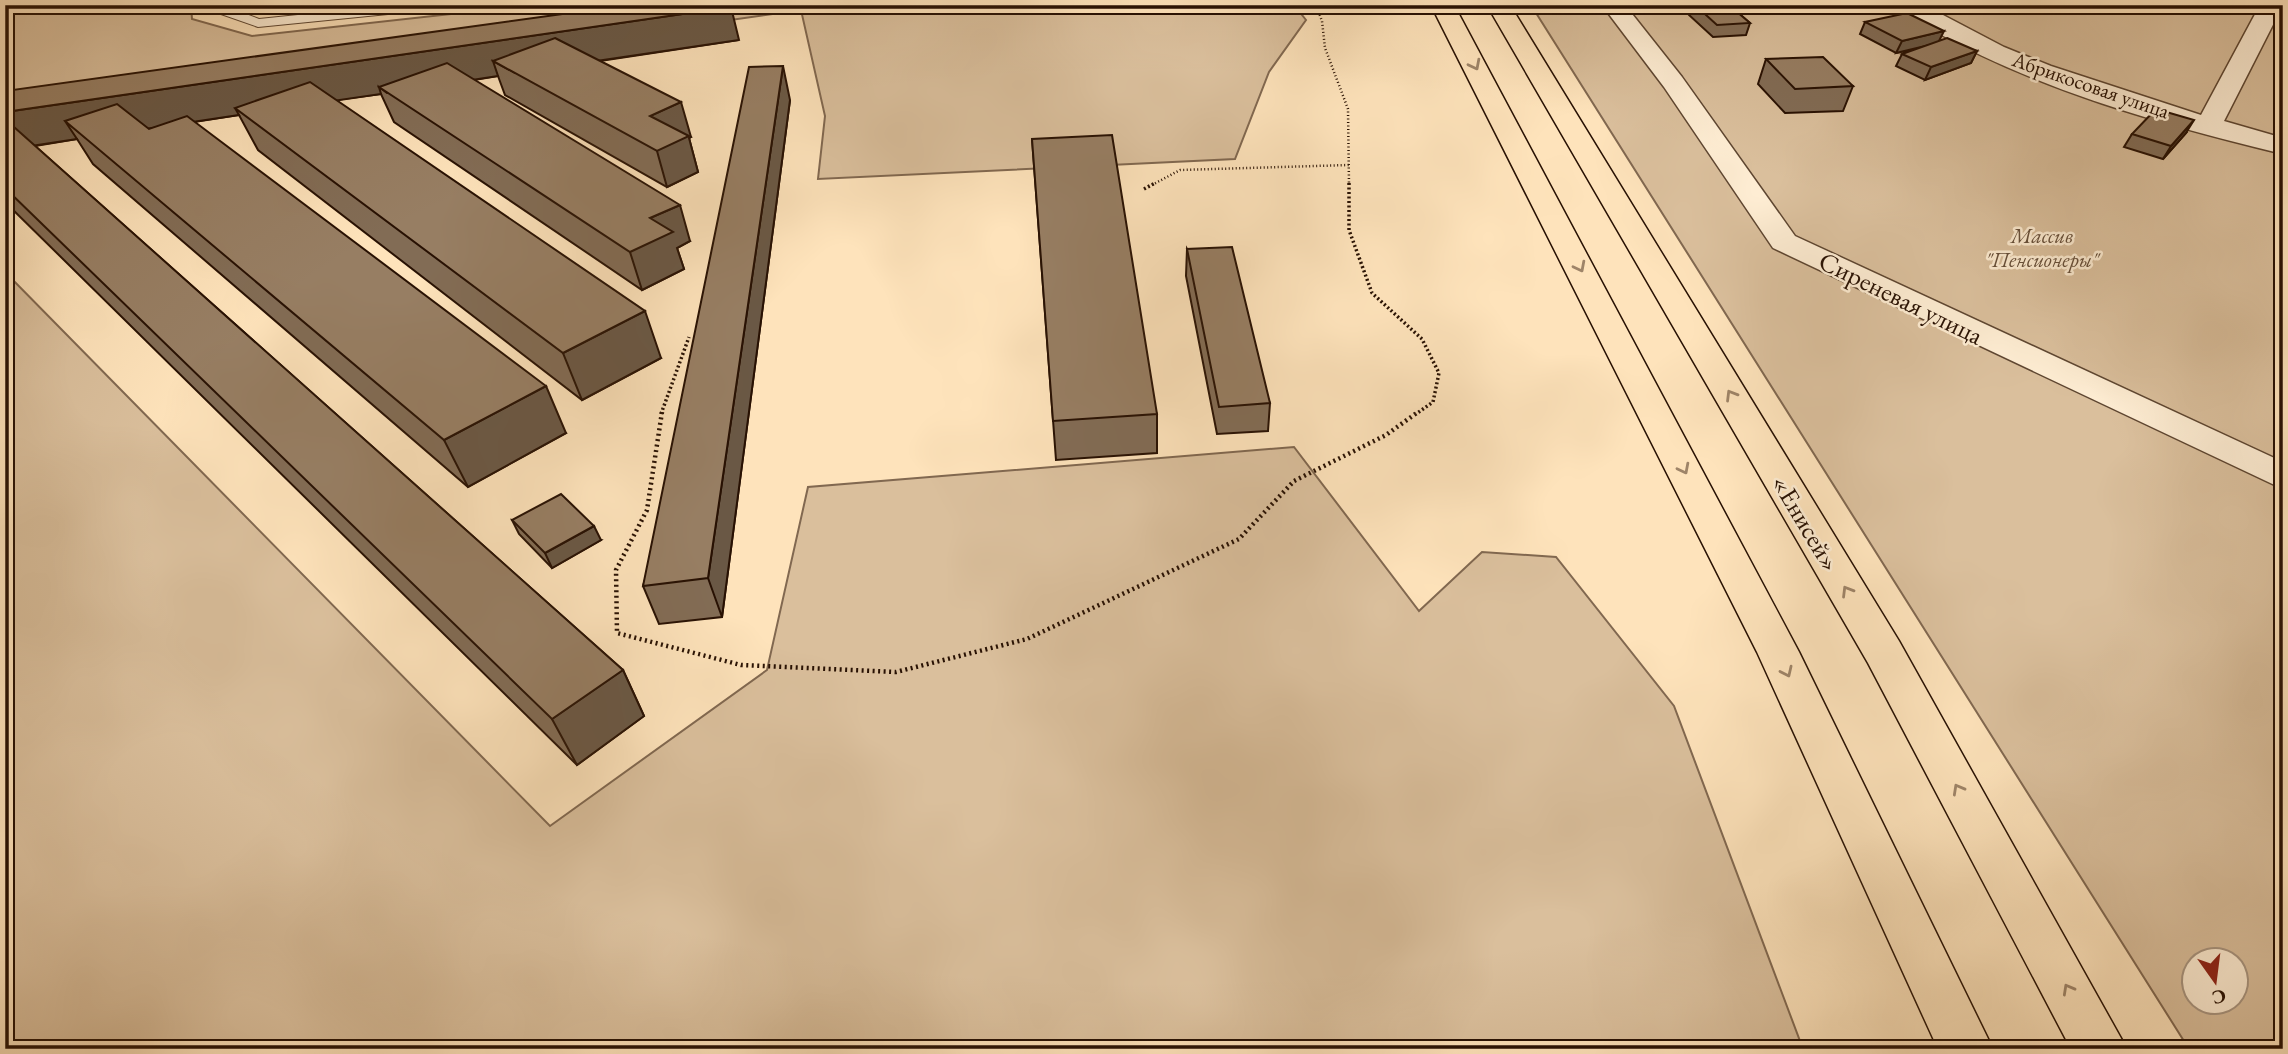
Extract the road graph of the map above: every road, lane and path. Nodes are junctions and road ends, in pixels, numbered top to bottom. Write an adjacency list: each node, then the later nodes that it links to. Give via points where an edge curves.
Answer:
1 (226, 5): 2 (lane, via 226,11 258,23)
2 (438, 5)
3 (1316, 5): 11 (path, via 1325,48 1348,109)
4 (1442, 5): 15 (highway, one-way to 15, via 1778,652)
5 (1498, 5): 16 (highway, «Енисей», one-way to 5, via 1884,653)
6 (1613, 5): 14 (street, Сиреневая улица, via 1673,82 1784,242)
7 (1907, 5): 9 (street, Абрикосовая улица, via 1932,21 2071,82)
8 (2272, 5): 9 (street)
9 (2210, 125): 10 (street, Абрикосовая улица)
10 (2283, 146)
11 (1349, 164): 12 (path, via 1180,170); 13 (path, via 1349,230 1373,293 1422,339 1439,373 1433,402 1386,435 1294,481 1239,539 1027,639 896,672 741,665 617,633 616,570 647,510 661,414)
12 (1144, 189)
13 (689, 337)
14 (2283, 477)
15 (1966, 1049)
16 (2101, 1049)

